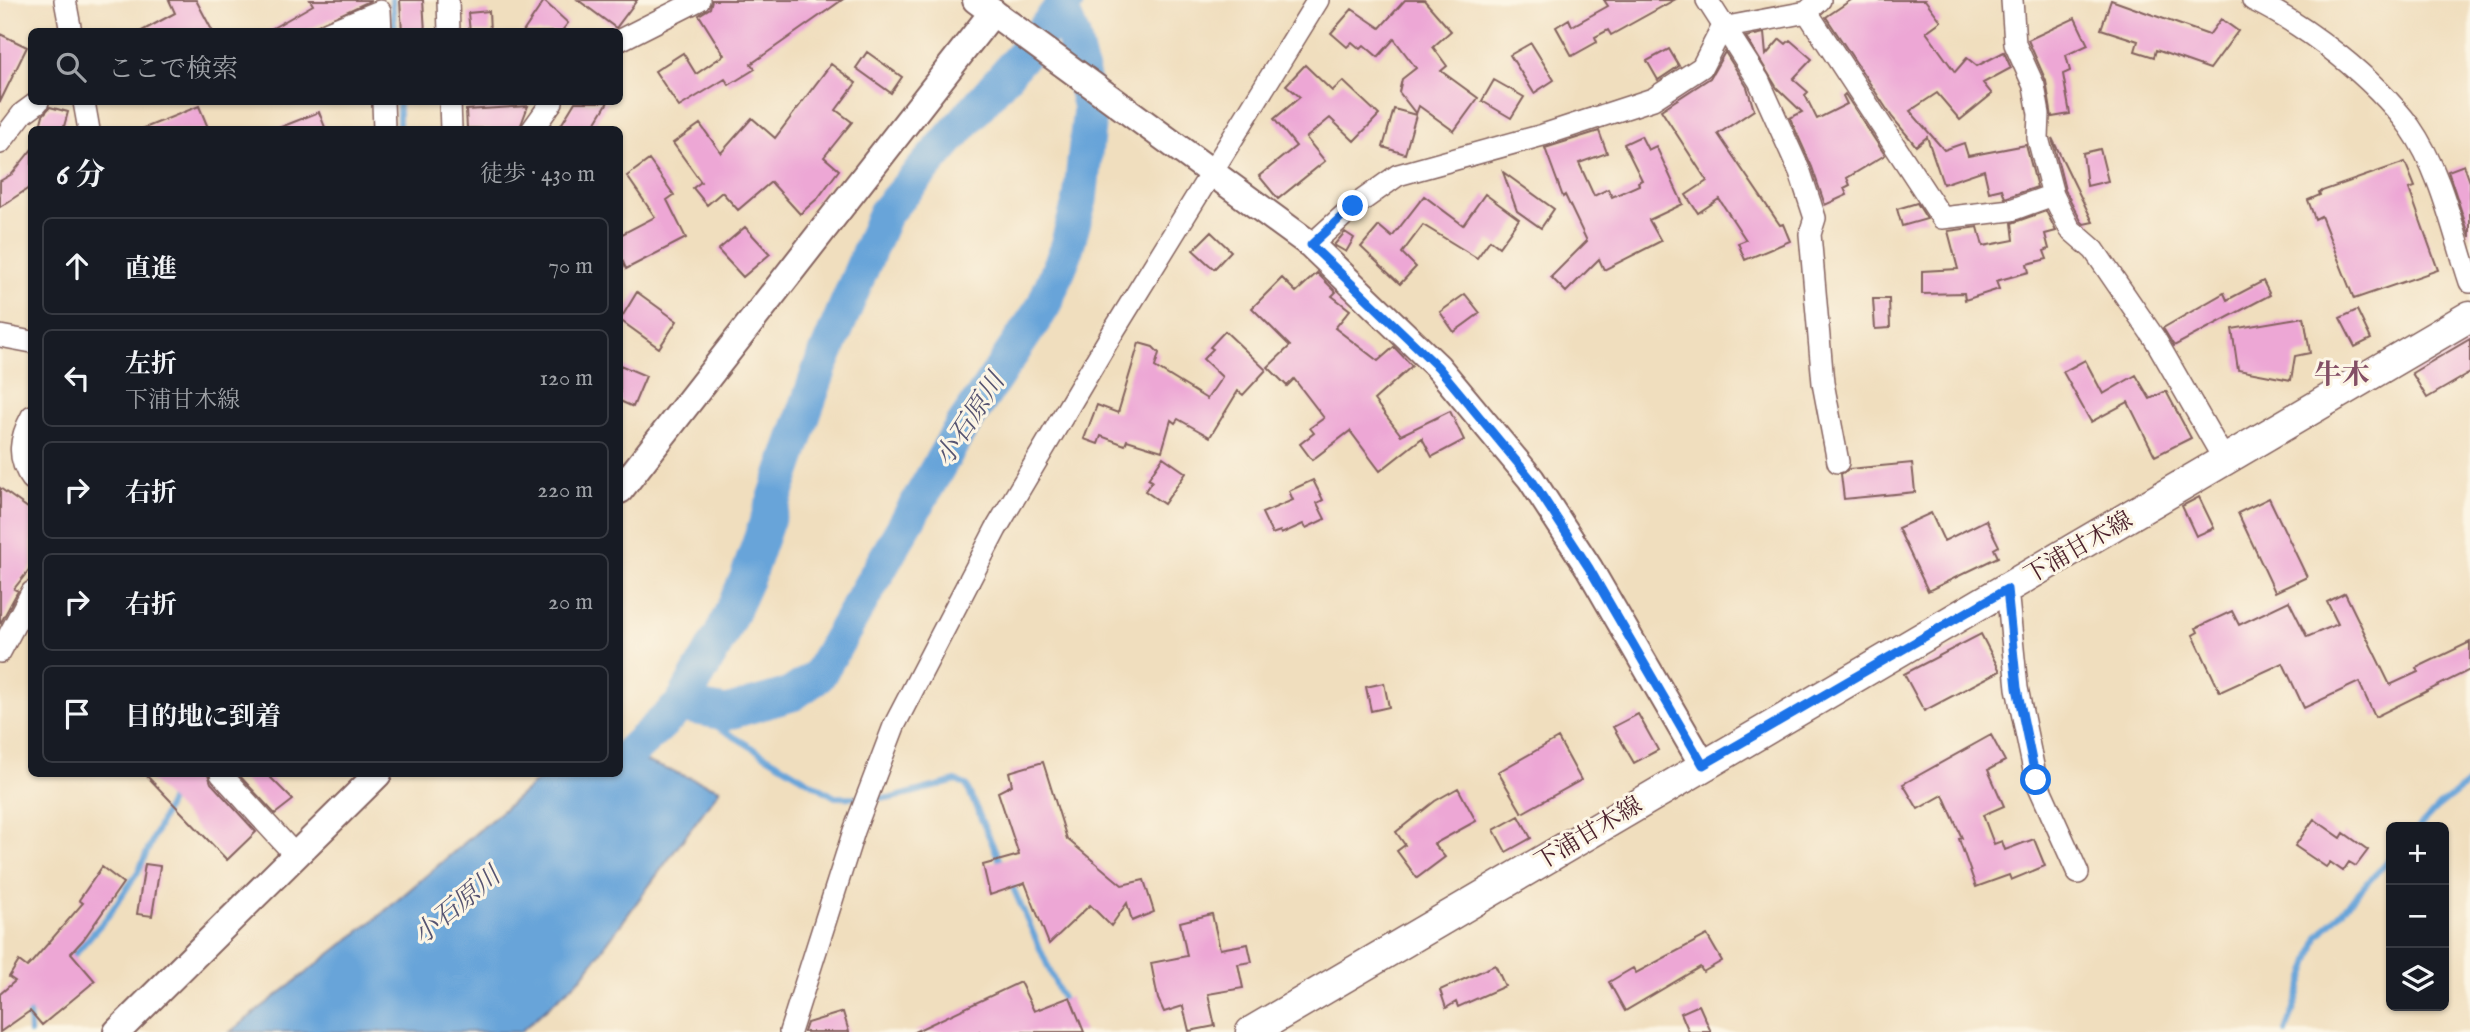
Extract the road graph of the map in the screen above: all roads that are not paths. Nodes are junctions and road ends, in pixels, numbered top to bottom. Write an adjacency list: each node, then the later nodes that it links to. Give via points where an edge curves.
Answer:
1 (65, 0): 11 (street)
2 (448, 0): 14 (street)
3 (699, 0): 15 (street)
4 (1318, 0): 26 (street)
5 (1707, 0): 10 (street)
6 (2012, 0): 27 (street, via 2015,44 2034,86 2038,138)
7 (2253, 0): 29 (street, via 2280,13 2335,54 2410,128 2432,171)
8 (990, 4): 26 (street); 37 (street)
9 (1814, 6): 10 (street); 27 (street, via 1942,218 2011,210)
10 (1722, 27): 28 (street, via 1702,67 1653,99 1398,176 1353,206); 35 (street, via 1759,81 1800,172 1815,218 1810,234 1823,383)
11 (70, 28)
12 (337, 28): 13 (street, via 380,10)
13 (381, 28)
14 (449, 28)
15 (623, 38)
16 (35, 105): 25 (street)
17 (85, 105): 21 (street)
18 (383, 105): 22 (street)
19 (450, 105): 23 (street)
20 (550, 105): 24 (street)
21 (88, 126)
22 (384, 126)
23 (451, 126)
24 (535, 126)
25 (0, 143)
26 (1209, 168): 28 (street); 47 (street, via 996,529 894,726 854,831)
27 (2053, 195): 34 (street, via 2070,229 2094,250 2155,339)
28 (1311, 245): 41 (street, via 1438,367 1531,479 1589,568)
29 (2470, 282)
30 (2470, 316): 34 (main road, 下浦甘木線)
31 (0, 336): 32 (street)
32 (28, 341)
33 (28, 423): 36 (street, via 20,455)
34 (2225, 461): 38 (main road, 下浦甘木線)
35 (1838, 462)
36 (28, 471)
37 (623, 485)
38 (2007, 589): 41 (main road, 下浦甘木線); 45 (street, via 2017,688 2036,780)
39 (28, 600): 40 (street)
40 (0, 652)
41 (1703, 765): 48 (main road, 下浦甘木線)
42 (224, 777): 44 (street)
43 (375, 777): 44 (street)
44 (296, 856): 46 (street)
45 (2078, 873)
46 (117, 1032)
47 (790, 1032)
48 (1251, 1032)

